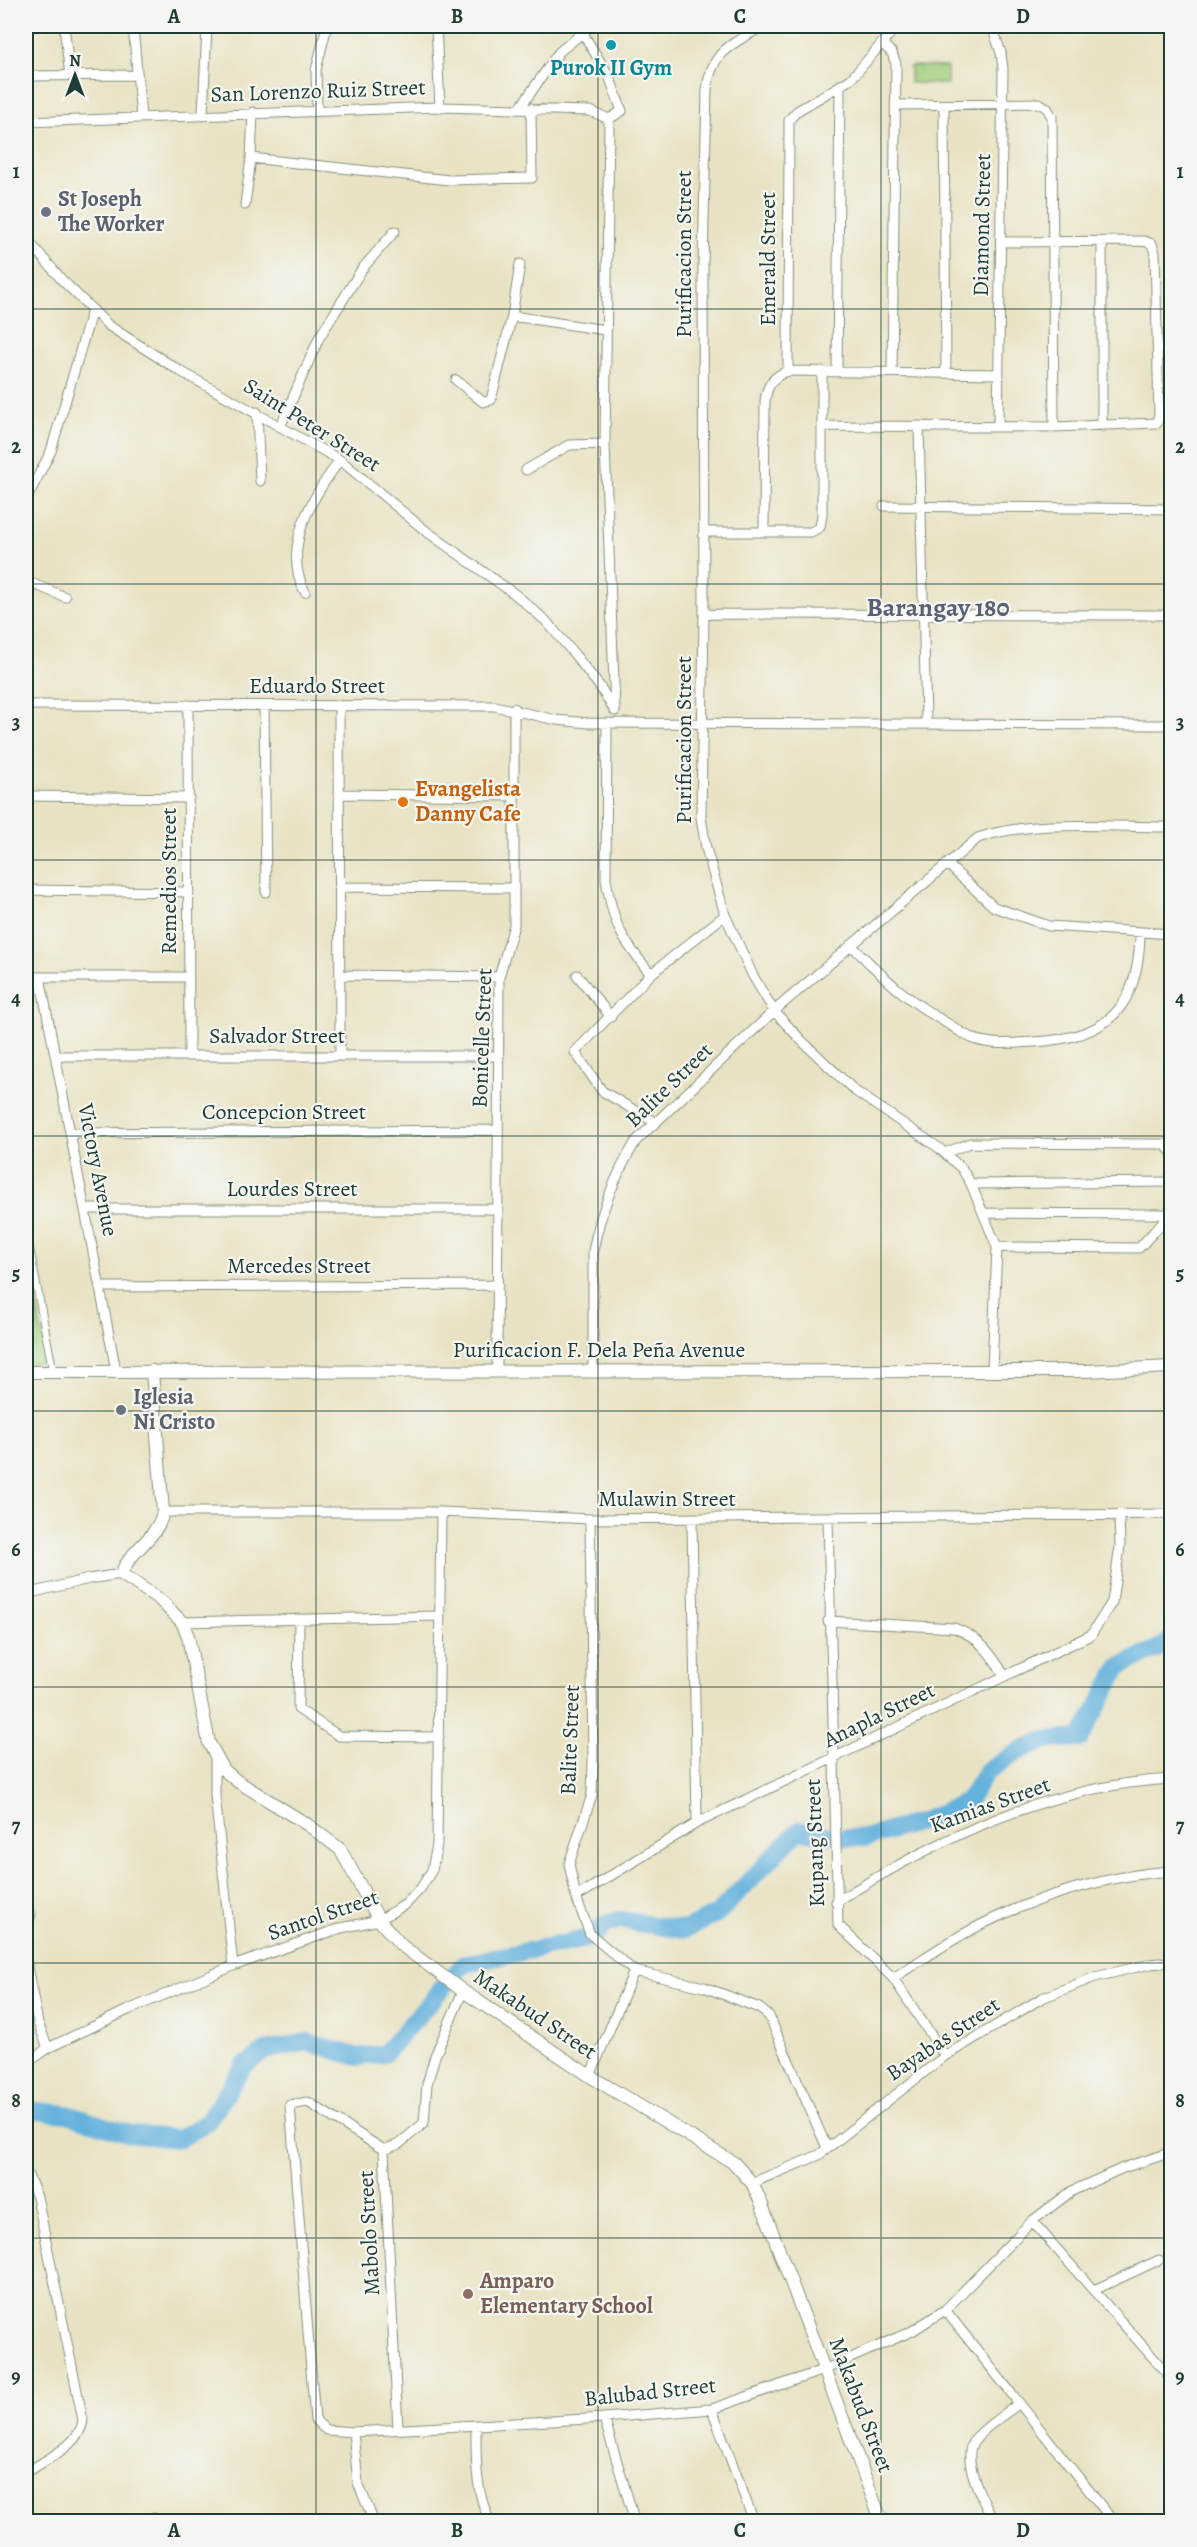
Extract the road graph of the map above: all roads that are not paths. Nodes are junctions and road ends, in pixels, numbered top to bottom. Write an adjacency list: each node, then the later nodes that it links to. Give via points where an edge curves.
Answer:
1 (64, 26): 14 (street)
2 (133, 26): 12 (street)
3 (207, 26): 24 (street)
4 (327, 26): 22 (street, via 316,70)
5 (436, 26): 19 (street)
6 (591, 26): 10 (street)
7 (763, 26): 61 (street, Purificacion Street, via 719,55 710,69 707,89)
8 (897, 26): 11 (street, Emerald Street)
9 (992, 26): 16 (street, Diamond Street, via 1001,53)
10 (582, 32): 20 (street, via 559,52); 26 (street, via 609,76 622,111)
11 (882, 43): 15 (street, Emerald Street); 17 (street, via 896,64)
12 (137, 75): 14 (street); 25 (street)
13 (26, 76): 14 (street)
14 (70, 76)
15 (840, 88): 39 (street, Emerald Street, via 797,111 789,120); 41 (street)
16 (1002, 104): 18 (street); 32 (street, Diamond Street); 33 (street, via 1039,103 1052,117)
17 (895, 105): 18 (street); 42 (street)
18 (944, 105): 43 (street)
19 (440, 107): 20 (street, San Lorenzo Ruiz Street); 22 (street, San Lorenzo Ruiz Street)
20 (520, 108): 21 (street, San Lorenzo Ruiz Street)
21 (531, 108): 26 (street, San Lorenzo Ruiz Street, via 590,111); 28 (street, via 532,178 448,180)
22 (316, 110): 23 (street, San Lorenzo Ruiz Street)
23 (253, 112): 24 (street, San Lorenzo Ruiz Street); 28 (street)
24 (203, 114): 25 (street, San Lorenzo Ruiz Street)
25 (141, 117): 27 (street, San Lorenzo Ruiz Street)
26 (609, 119): 38 (street)
27 (26, 122)
28 (252, 158): 29 (street)
29 (245, 205)
30 (395, 231): 47 (street, via 340,301 319,338)
31 (26, 238): 36 (street, Saint Peter Street)
32 (1002, 242): 33 (street); 44 (street, Diamond Street)
33 (1052, 242): 34 (street); 52 (street)
34 (1102, 242): 51 (street); 51 (street, via 1144,241 1152,244 1155,253 1159,414 1157,423)
35 (520, 264): 37 (street)
36 (92, 310): 46 (street, Saint Peter Street, via 135,344); 57 (street, via 51,451)
37 (512, 316): 38 (street); 45 (street, via 491,400 483,402)
38 (605, 330): 53 (street)
39 (788, 371): 40 (street); 62 (street, via 771,381 766,392)
40 (822, 371): 41 (street); 48 (street)
41 (837, 371): 42 (street)
42 (892, 372): 43 (street)
43 (946, 373): 44 (street)
44 (999, 374): 50 (street, Diamond Street)
45 (456, 380)
46 (257, 412): 47 (street, Saint Peter Street); 56 (street)
47 (281, 425): 54 (street, Saint Peter Street)
48 (822, 426): 49 (street); 62 (street, via 820,527 811,532)
49 (919, 426): 50 (street); 59 (street)
50 (998, 426): 52 (street)
51 (1102, 426): 52 (street)
52 (1054, 427)
53 (605, 444): 55 (street, via 569,445); 74 (street)
54 (340, 460): 64 (street, via 315,494 298,541 295,561); 74 (street, Saint Peter Street, via 546,621)
55 (526, 470)
56 (260, 481)
57 (26, 500)
58 (884, 506): 59 (street)
59 (920, 506): 60 (street); 67 (street)
60 (1172, 509)
61 (704, 532): 62 (street); 66 (street, Purificacion Street)
62 (764, 532)
63 (26, 582): 65 (street)
64 (305, 592)
65 (65, 597)
66 (704, 614): 67 (street); 75 (street, Purificacion Street)
67 (923, 614): 68 (street); 78 (street)
68 (1172, 615)
69 (26, 705): 70 (street, Eduardo Street)
70 (188, 705): 71 (street, Eduardo Street); 83 (street, Remedios Street)
71 (264, 706): 72 (street, Eduardo Street); 90 (street)
72 (339, 706): 73 (street, Eduardo Street); 80 (street)
73 (514, 708): 76 (street, Eduardo Street, via 556,720); 81 (street, Bonicelle Street)
74 (615, 711): 77 (street)
75 (703, 722): 77 (street, Eduardo Street); 78 (street, Eduardo Street); 91 (street, Purificacion Street, via 701,817)
76 (607, 723): 77 (street, Eduardo Street); 95 (street, via 609,897 621,936)
77 (620, 723)
78 (926, 723): 79 (street, Eduardo Street)
79 (1172, 725)
80 (339, 795): 81 (street); 86 (street)
81 (514, 795): 87 (street, Bonicelle Street)
82 (26, 796): 83 (street)
83 (189, 798): 89 (street, Remedios Street)
84 (1172, 827): 85 (street, via 1027,827 998,831 978,838)
85 (947, 864): 92 (street, via 994,907 1014,915 1049,926); 94 (street, Balite Street)
86 (339, 887): 87 (street); 96 (street)
87 (514, 888): 101 (street, Bonicelle Street, via 513,934)
88 (26, 890): 89 (street)
89 (189, 892): 100 (street, Remedios Street)
90 (266, 892)
91 (725, 915): 95 (street); 102 (street, Purificacion Street)
92 (1140, 933): 93 (street); 94 (street, via 1134,984 1118,1011 1101,1025 1081,1035 1002,1043 975,1039 916,1006)
93 (1172, 934)
94 (851, 945): 102 (street, Balite Street)
95 (651, 974): 103 (street)
96 (340, 975): 101 (street); 106 (street)
97 (577, 975): 103 (street)
98 (26, 977): 99 (street)
99 (40, 977): 100 (street); 104 (street, Victory Avenue)
100 (189, 977): 105 (street, Remedios Street)
101 (499, 977): 107 (street, Bonicelle Street)
102 (774, 1011): 108 (street, Balite Street); 111 (street, Purificacion Street, via 855,1091)
103 (611, 1017): 108 (street, via 575,1052 602,1091)
104 (55, 1056): 105 (street, Salvador Street); 110 (street, Victory Avenue)
105 (189, 1056): 106 (street, Salvador Street)
106 (340, 1056): 107 (street, Salvador Street)
107 (499, 1056): 109 (street, Bonicelle Street)
108 (656, 1123): 128 (street, Balite Street, via 636,1141 624,1161 597,1232 592,1300)
109 (498, 1130): 110 (street, Concepcion Street); 116 (street, Bonicelle Street)
110 (70, 1133): 115 (street, Victory Avenue)
111 (945, 1153): 112 (street, via 970,1143 1005,1143 1165,1144); 114 (street, Purificacion Street)
112 (1172, 1153)
113 (1172, 1182): 114 (street)
114 (971, 1184): 117 (street, Purificacion Street)
115 (85, 1209): 116 (street, Lourdes Street); 122 (street, Victory Avenue)
116 (498, 1209): 121 (street, Bonicelle Street)
117 (985, 1213): 118 (street); 120 (street, Purificacion Street)
118 (1171, 1213): 120 (street, via 1139,1248)
119 (26, 1230): 124 (street)
120 (997, 1247): 129 (street, Purificacion Street)
121 (498, 1285): 122 (street, Mercedes Street); 127 (street, Bonicelle Street)
122 (100, 1287): 125 (street, Victory Avenue)
123 (1172, 1367): 129 (street, Purificacion F. Dela Peña Avenue)
124 (53, 1371): 125 (street, Purificacion F. Dela Peña Avenue); 130 (street, Purificacion F. Dela Peña Avenue)
125 (116, 1371): 126 (street, Purificacion F. Dela Peña Avenue)
126 (152, 1371): 127 (street, Purificacion F. Dela Peña Avenue); 131 (street)
127 (497, 1371): 128 (street, Purificacion F. Dela Peña Avenue)
128 (593, 1371): 129 (street, Purificacion F. Dela Peña Avenue)
129 (992, 1371)
130 (26, 1372)
131 (163, 1512): 132 (street, Mulawin Street); 138 (street, via 157,1528 132,1553)
132 (441, 1512): 136 (street, Mulawin Street); 140 (street, Santol Street)
133 (1172, 1514): 134 (street, Mulawin Street)
134 (1119, 1515): 137 (street, Mulawin Street); 144 (street, Anapla Street, via 1120,1546 1113,1602 1091,1635)
135 (693, 1518): 136 (street, Mulawin Street); 137 (street, Mulawin Street); 149 (street)
136 (590, 1519): 151 (street, Balite Street, via 592,1795 569,1864)
137 (828, 1519): 142 (street, Kupang Street)
138 (121, 1574): 139 (street); 143 (street, Makabud Street, via 159,1599)
139 (26, 1594)
140 (439, 1616): 141 (street); 145 (street, Santol Street)
141 (298, 1619): 143 (street); 145 (street, via 298,1709 339,1736)
142 (828, 1621): 144 (street, via 954,1628 971,1633 989,1650); 147 (street, Kupang Street)
143 (182, 1622): 146 (street, Makabud Street)
144 (1005, 1676): 147 (street, Anapla Street)
145 (439, 1737): 154 (street, Santol Street, via 437,1845 432,1870 406,1904)
146 (215, 1757): 154 (street, Makabud Street, via 237,1781 340,1849); 158 (street, via 215,1795)
147 (832, 1760): 149 (street, Anapla Street); 152 (street, Kupang Street)
148 (1172, 1779): 152 (street, Kamias Street, via 1096,1790 1016,1812 896,1864)
149 (697, 1823): 151 (street, Anapla Street)
150 (1172, 1871): 160 (street, via 1145,1873 1056,1894 971,1929)
151 (576, 1897): 159 (street, Balite Street, via 590,1934)
152 (836, 1902): 160 (street, Kupang Street, via 838,1925)
153 (31, 1914): 155 (street)
154 (379, 1920): 158 (street, Santol Street, via 341,1928); 161 (street, Makabud Street, via 401,1945)
155 (26, 1930)
156 (26, 1961): 162 (street, via 38,2023)
157 (1172, 1962): 163 (street, Bayabas Street, via 1095,1977 1042,1998)
158 (233, 1966): 162 (street, Santol Street)
159 (634, 1971): 165 (street); 166 (street, Balite Street, via 704,1986 759,2008 769,2016)
160 (894, 1978): 163 (street, Kupang Street)
161 (463, 1991): 165 (street, Makabud Street); 167 (street, Mabolo Street, via 435,2056 427,2084 424,2123 399,2144)
162 (48, 2048): 164 (street, Santol Street)
163 (945, 2056): 166 (street, Bayabas Street)
164 (26, 2064)
165 (590, 2076): 170 (street, Makabud Street, via 734,2163)
166 (827, 2148): 170 (street, Bayabas Street, via 819,2155)
167 (384, 2150): 181 (street, Mabolo Street); 182 (street, Balubad Street, via 308,2102 290,2105 315,2421 326,2430)
168 (1172, 2151): 171 (street, Balubad Street, via 1072,2191)
169 (26, 2175): 183 (street, via 37,2197 83,2421 75,2439)
170 (752, 2182): 175 (street, Makabud Street)
171 (1032, 2221): 173 (street); 174 (street, Balubad Street)
172 (1159, 2260): 173 (street)
173 (1094, 2290): 176 (street)
174 (945, 2310): 175 (street, Balubad Street, via 912,2331); 177 (street)
175 (826, 2369): 178 (street, Balubad Street); 188 (street, Makabud Street)
176 (1172, 2379)
177 (1018, 2404): 189 (street, via 974,2440 970,2450 981,2498); 190 (street)
178 (712, 2409): 179 (street, Balubad Street); 187 (street)
179 (604, 2418): 180 (street, Balubad Street); 186 (street)
180 (476, 2426): 181 (street, Balubad Street); 185 (street, via 476,2473)
181 (398, 2430): 182 (street, Balubad Street)
182 (353, 2432): 184 (street, via 358,2483)
183 (26, 2473)
184 (374, 2522)
185 (490, 2522)
186 (635, 2522)
187 (754, 2522)
188 (882, 2522)
189 (993, 2522)
190 (1114, 2522)

